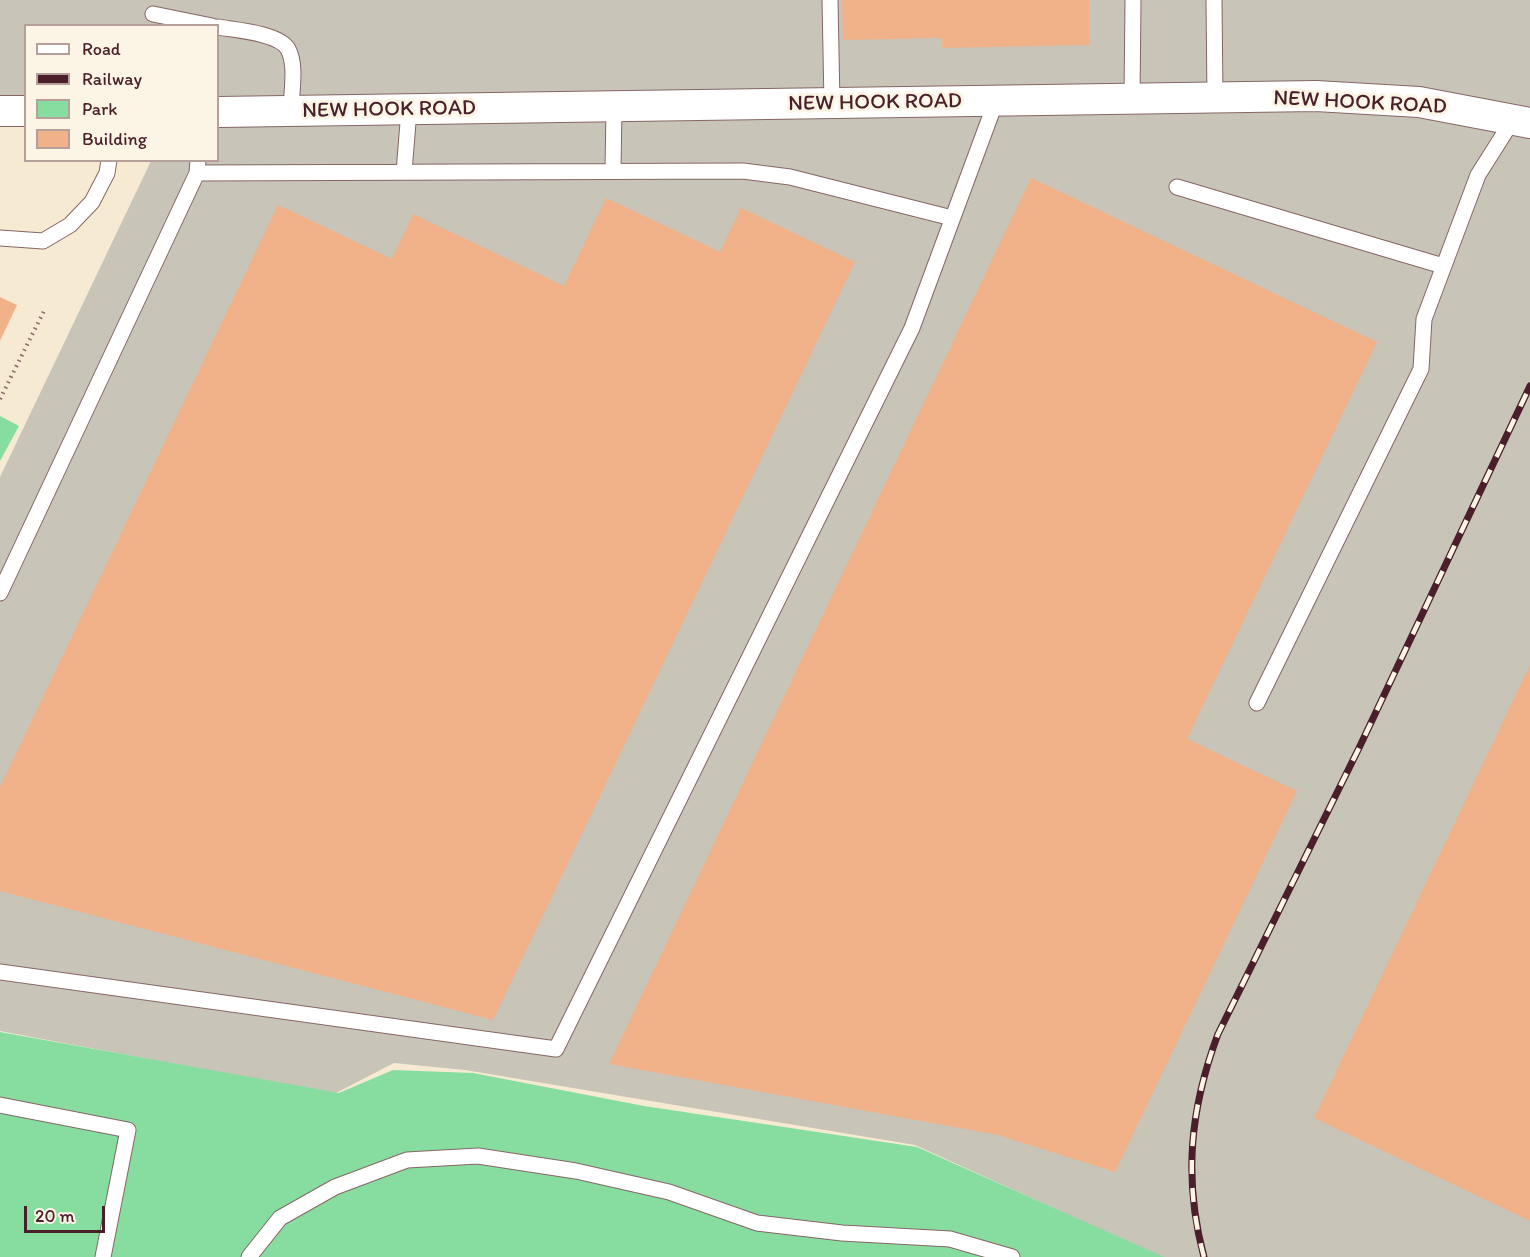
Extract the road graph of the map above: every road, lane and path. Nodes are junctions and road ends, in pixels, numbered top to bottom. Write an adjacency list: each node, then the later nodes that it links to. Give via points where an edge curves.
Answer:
1 (830, 0): 10 (lane)
2 (1133, 0): 8 (lane)
3 (1214, 0): 7 (lane)
4 (153, 14): 5 (lane)
5 (202, 24)
6 (219, 27): 15 (lane, via 278,39 289,50)
7 (1215, 98): 8 (street, NEW HOOK ROAD); 17 (street, NEW HOOK ROAD, via 1316,96 1419,102)
8 (1132, 99): 9 (street, NEW HOOK ROAD)
9 (996, 101): 10 (street, NEW HOOK ROAD); 23 (lane)
10 (832, 103): 11 (street, NEW HOOK ROAD)
11 (614, 106): 12 (street, NEW HOOK ROAD); 20 (lane)
12 (409, 110): 15 (street, NEW HOOK ROAD); 21 (lane)
13 (0, 111): 14 (street)
14 (24, 111)
15 (291, 111): 16 (street, NEW HOOK ROAD)
16 (219, 112)
17 (1522, 121): 25 (lane, via 1478,175)
18 (109, 162): 24 (lane, via 92,202 70,225 43,241)
19 (198, 167): 21 (lane); 28 (lane)
20 (613, 171): 21 (lane); 23 (lane, via 742,171 790,177)
21 (404, 172)
22 (1177, 187): 25 (lane)
23 (952, 218): 30 (lane, via 912,328 556,1049)
24 (0, 238)
25 (1443, 266): 29 (lane, via 1424,319 1421,369)
26 (45, 309): 27 (path)
27 (0, 399)
28 (0, 593)
29 (1257, 703)
30 (0, 972)
31 (0, 1105): 32 (lane, via 128,1130)
32 (103, 1257)
33 (249, 1257): 34 (lane, via 280,1218 335,1187 407,1160 478,1156 576,1171 669,1192 757,1223 950,1239)
34 (1012, 1257)

